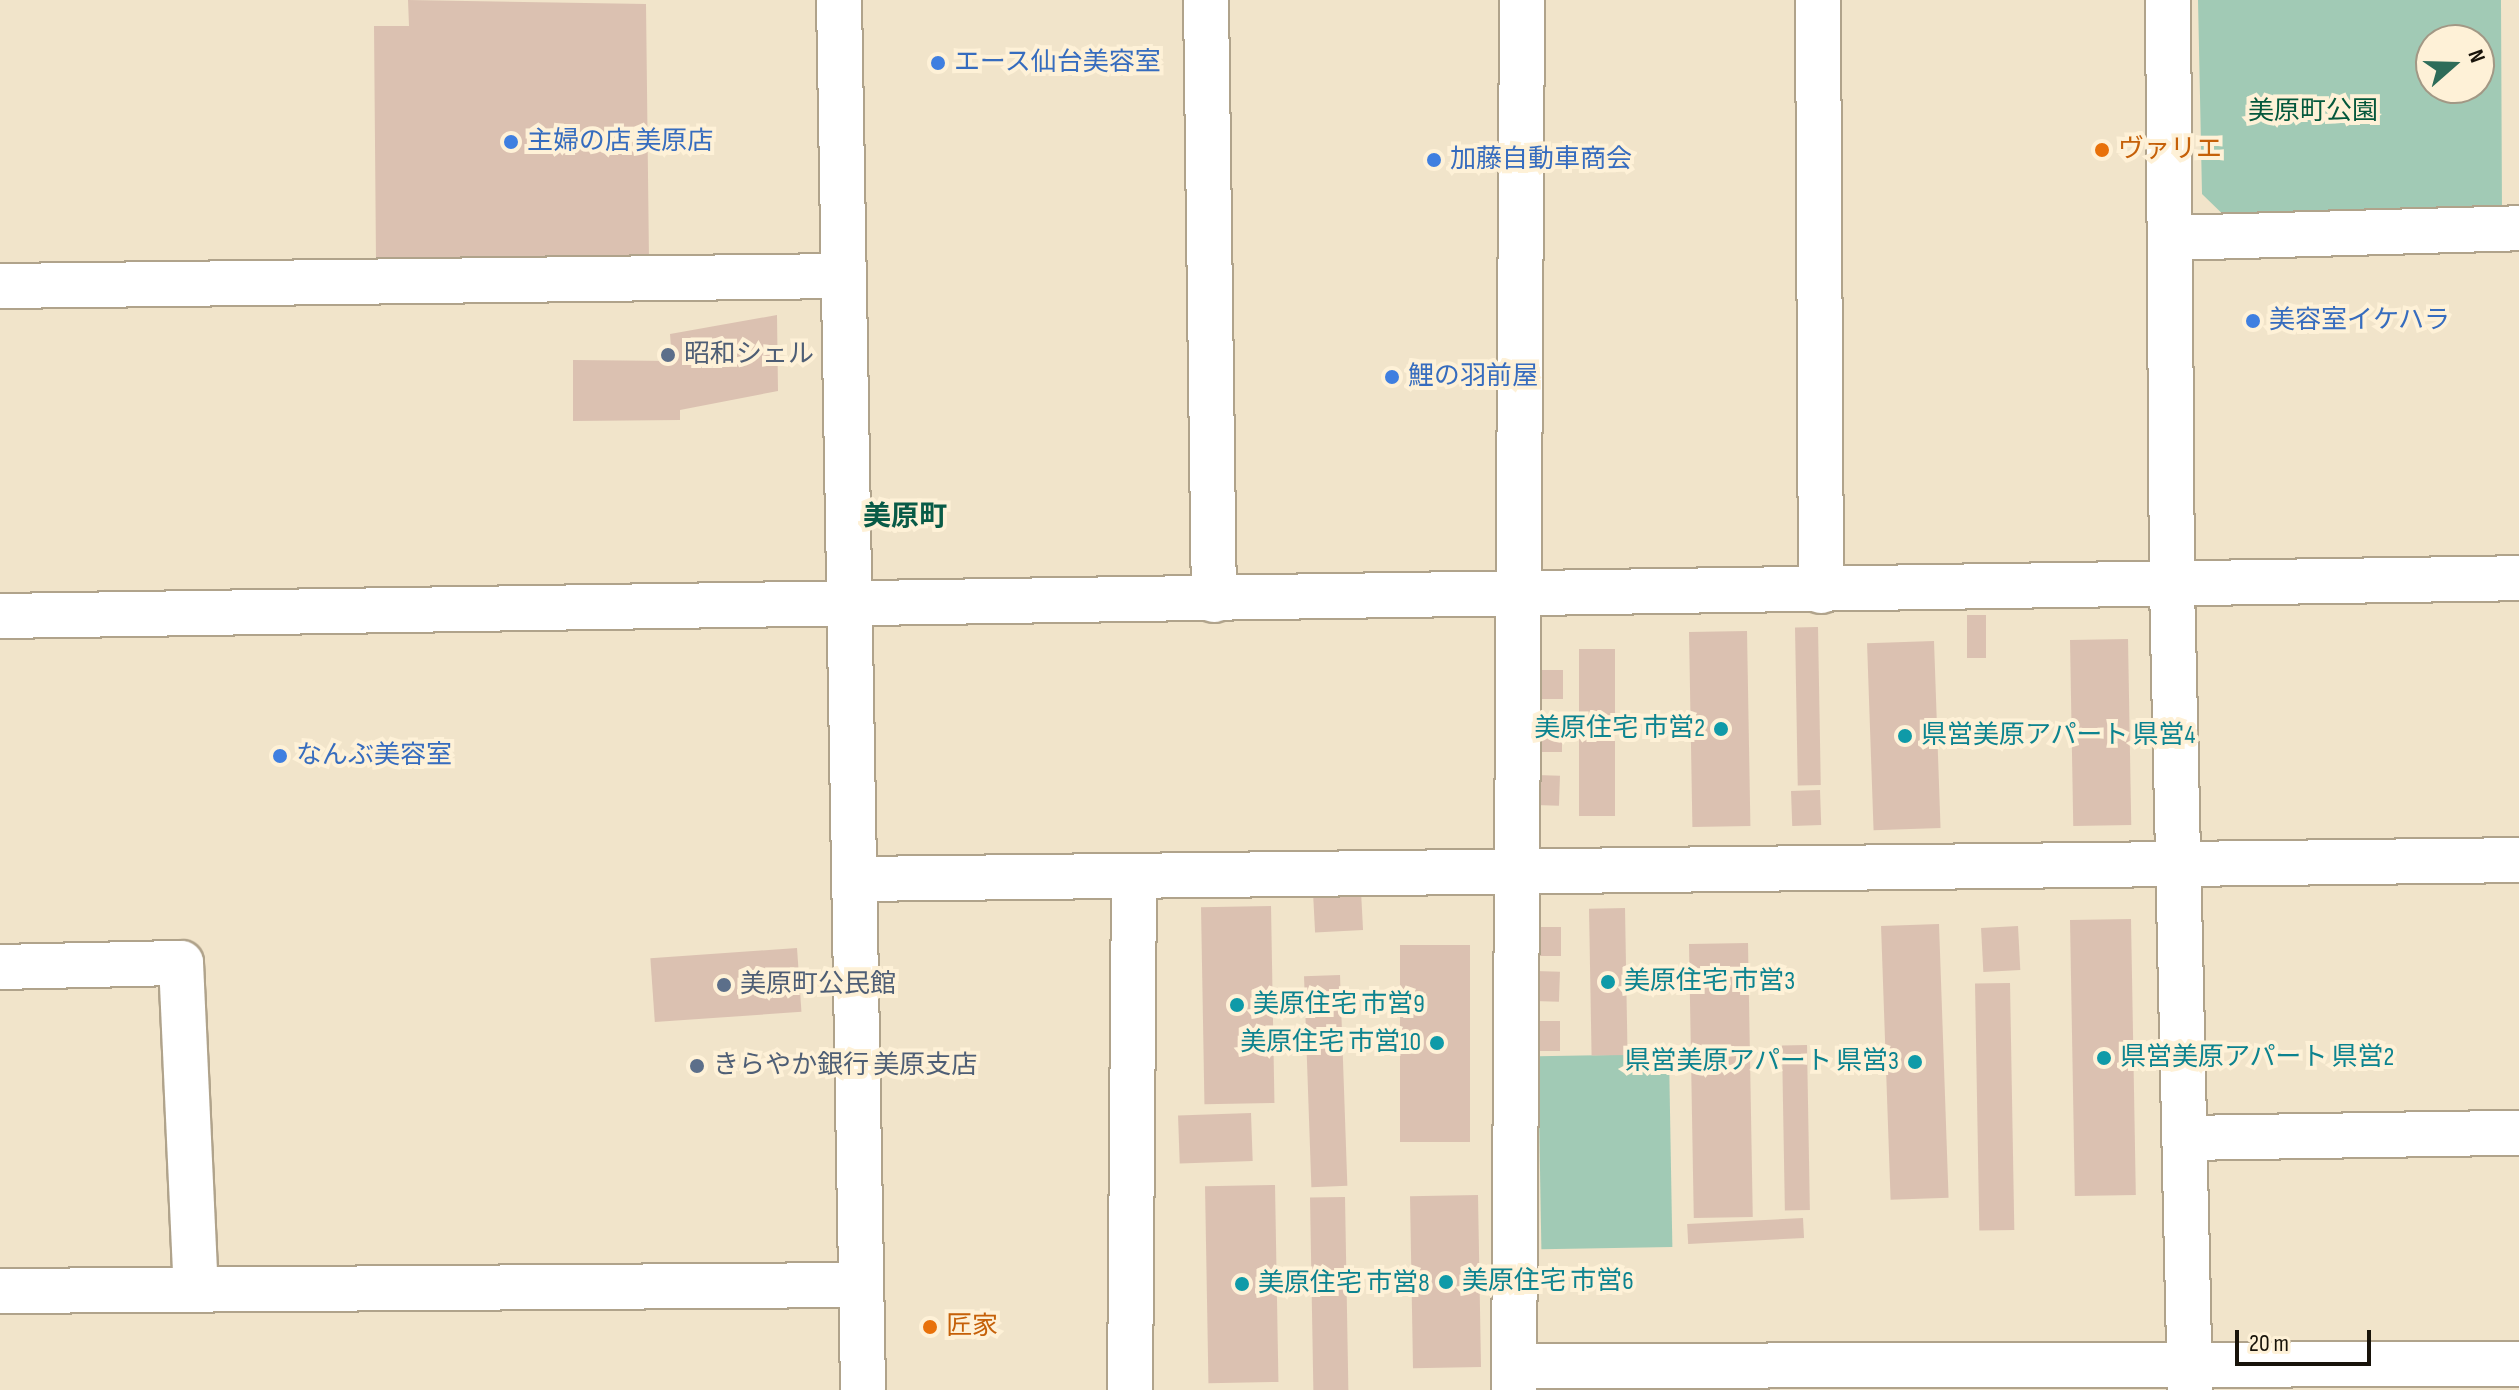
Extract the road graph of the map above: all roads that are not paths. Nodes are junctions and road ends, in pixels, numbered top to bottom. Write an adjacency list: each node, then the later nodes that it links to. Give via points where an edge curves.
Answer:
1 (839, 0): 8 (street)
2 (1206, 0): 14 (street)
3 (1522, 0): 13 (street)
4 (1818, 0): 12 (street)
5 (2168, 0): 7 (street)
6 (2519, 228): 7 (street)
7 (2170, 238): 11 (street)
8 (844, 276): 9 (street); 15 (street)
9 (0, 286)
10 (2519, 578): 11 (street)
11 (2172, 586): 12 (street); 18 (street)
12 (1821, 591): 13 (street)
13 (1518, 595): 14 (street); 19 (street)
14 (1214, 600): 15 (street)
15 (850, 605): 16 (street); 21 (street)
16 (0, 616)
17 (2519, 860): 18 (street)
18 (2178, 864): 19 (street); 24 (street)
19 (1517, 871): 20 (street); 29 (street)
20 (1134, 876): 21 (street); 32 (street)
21 (854, 879): 25 (street)
22 (0, 967): 26 (street, via 181,963)
23 (2519, 1133): 24 (street)
24 (2184, 1138): 30 (street)
25 (861, 1285): 26 (street); 31 (street)
26 (196, 1290): 27 (street)
27 (0, 1291)
28 (2519, 1364): 30 (street)
29 (1514, 1378): 30 (street)
30 (2189, 1379)
31 (863, 1390)
32 (1130, 1390)

